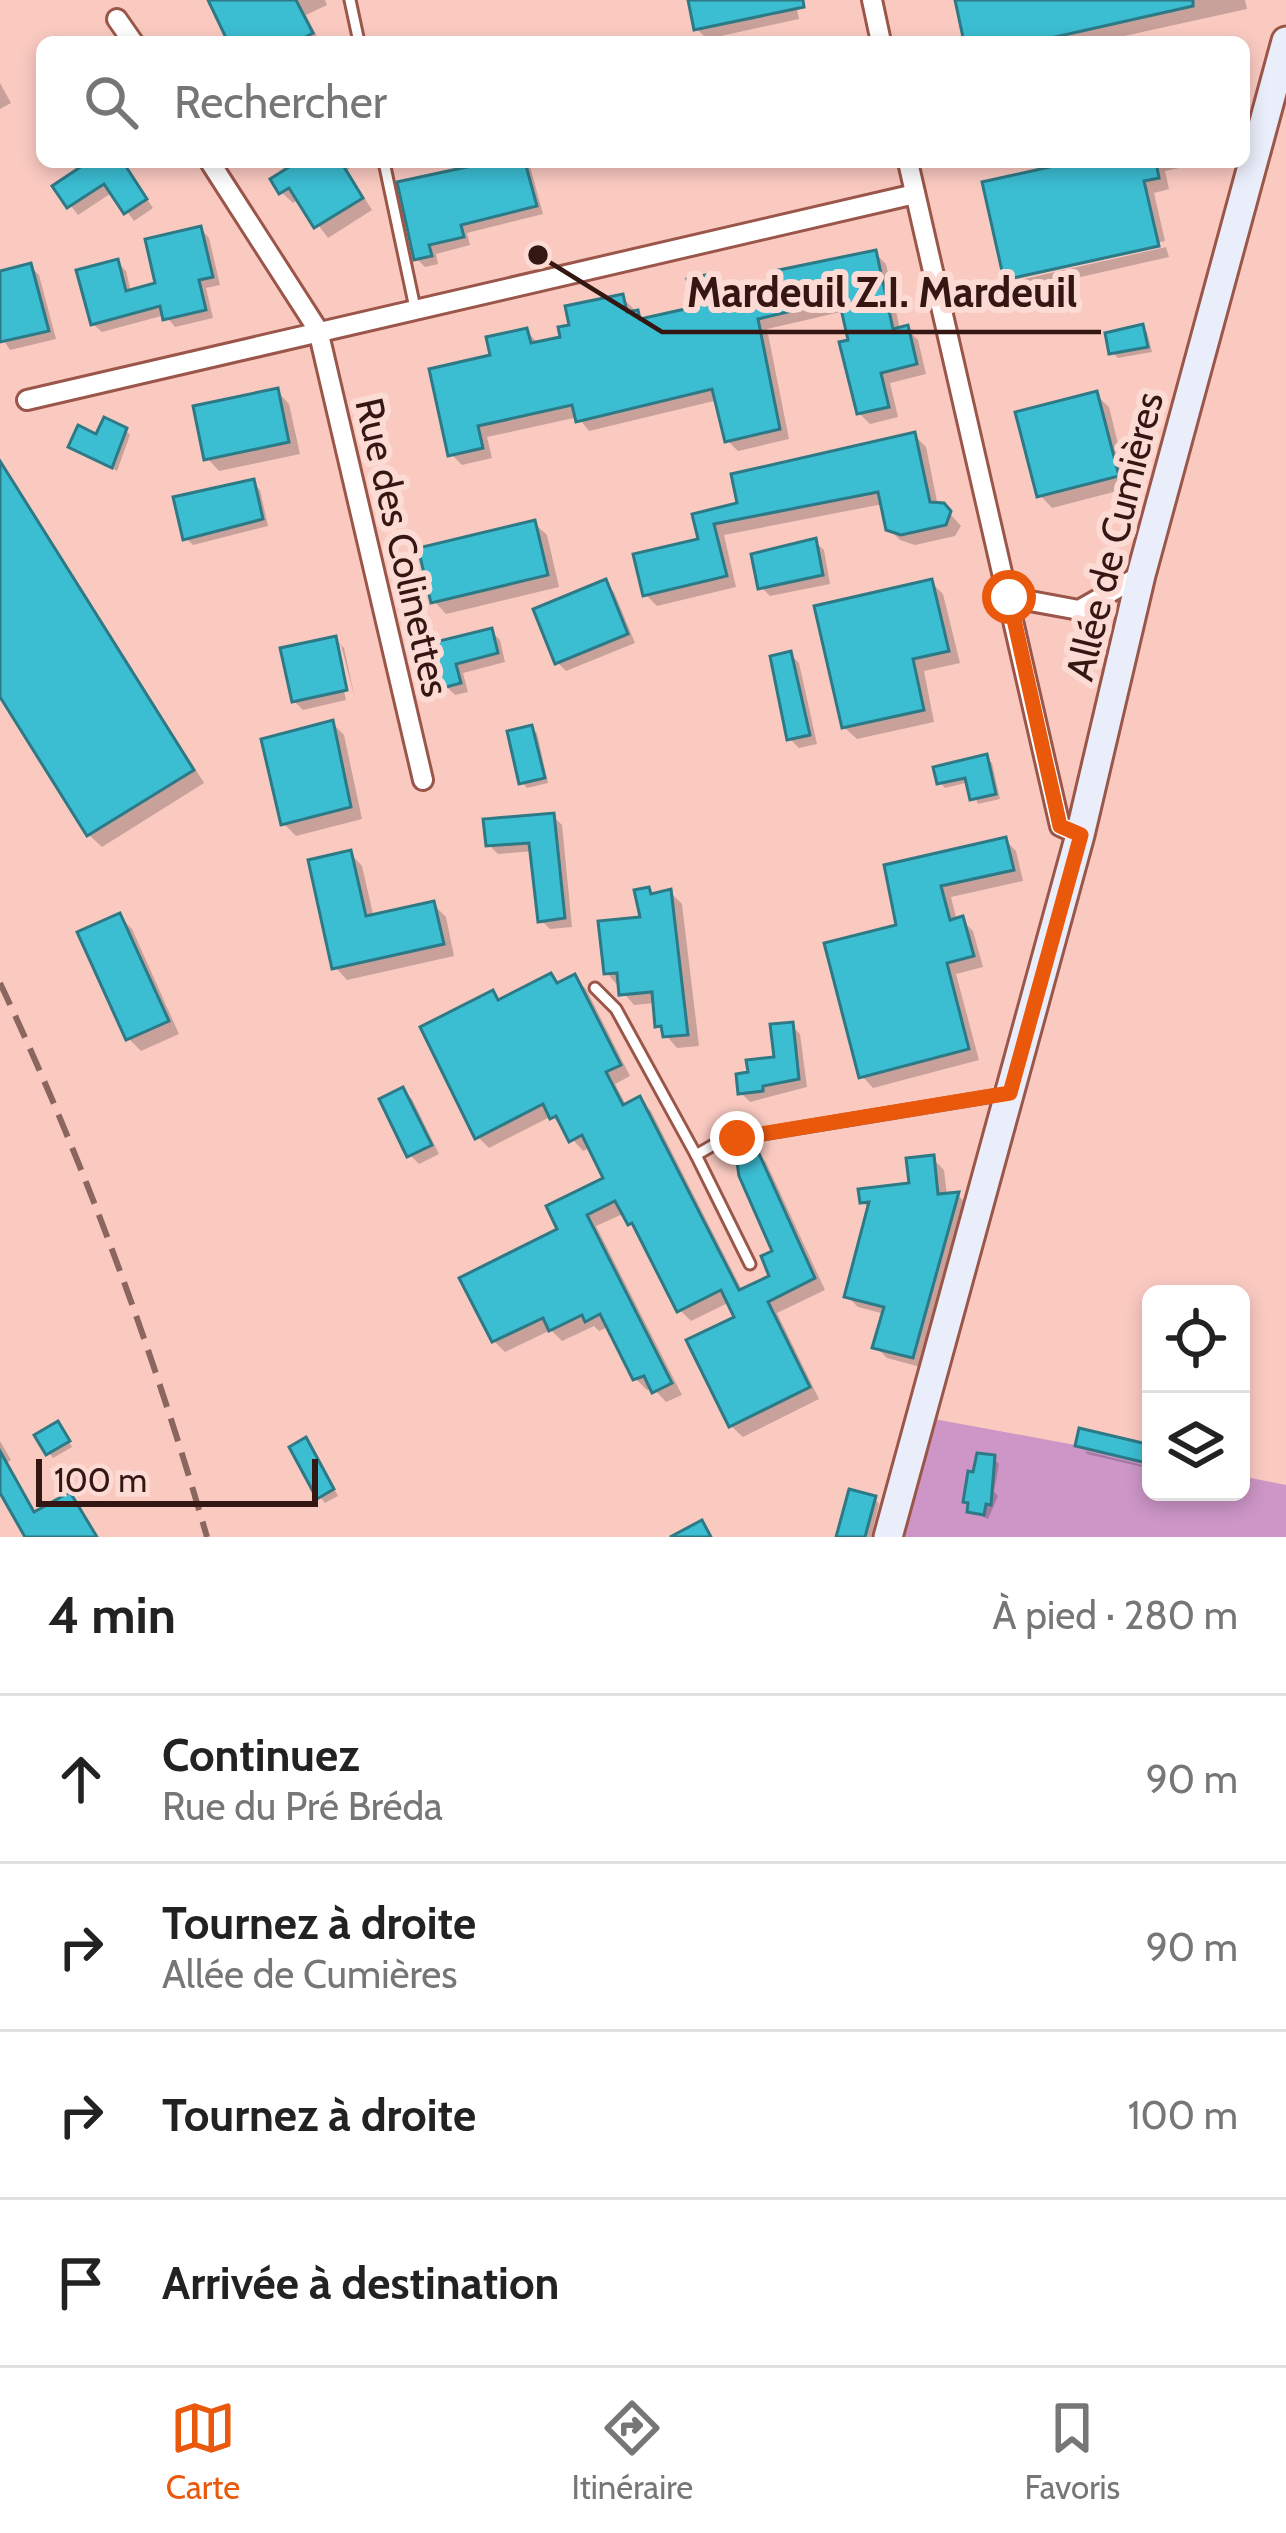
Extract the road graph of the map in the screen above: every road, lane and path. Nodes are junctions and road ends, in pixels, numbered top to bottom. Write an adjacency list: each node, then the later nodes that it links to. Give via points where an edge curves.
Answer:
1 (350, 0): 5 (lane)
2 (872, 0): 6 (street)
3 (117, 19): 4 (street)
4 (129, 36)
5 (358, 36)
6 (880, 36)
7 (1286, 41): 15 (main road, Allée de Cumières)
8 (213, 168): 13 (street, Rue des Colinettes)
9 (385, 168): 12 (lane)
10 (909, 168): 11 (street)
11 (915, 194): 12 (street); 16 (street)
12 (415, 308): 13 (street)
13 (318, 330): 14 (street); 17 (street, Rue des Colinettes)
14 (27, 400)
15 (1141, 575): 16 (street, via 1079,610); 18 (main road, Allée de Cumières)
16 (1009, 597): 18 (street, via 1060,826)
17 (423, 780)
18 (1081, 835): 20 (main road, Allée de Cumières)
19 (595, 988): 21 (lane, via 616,1009)
20 (1010, 1093): 21 (lane, via 737,1138); 23 (main road, Allée de Cumières)
21 (696, 1155): 22 (lane)
22 (750, 1264)
23 (888, 1537)

